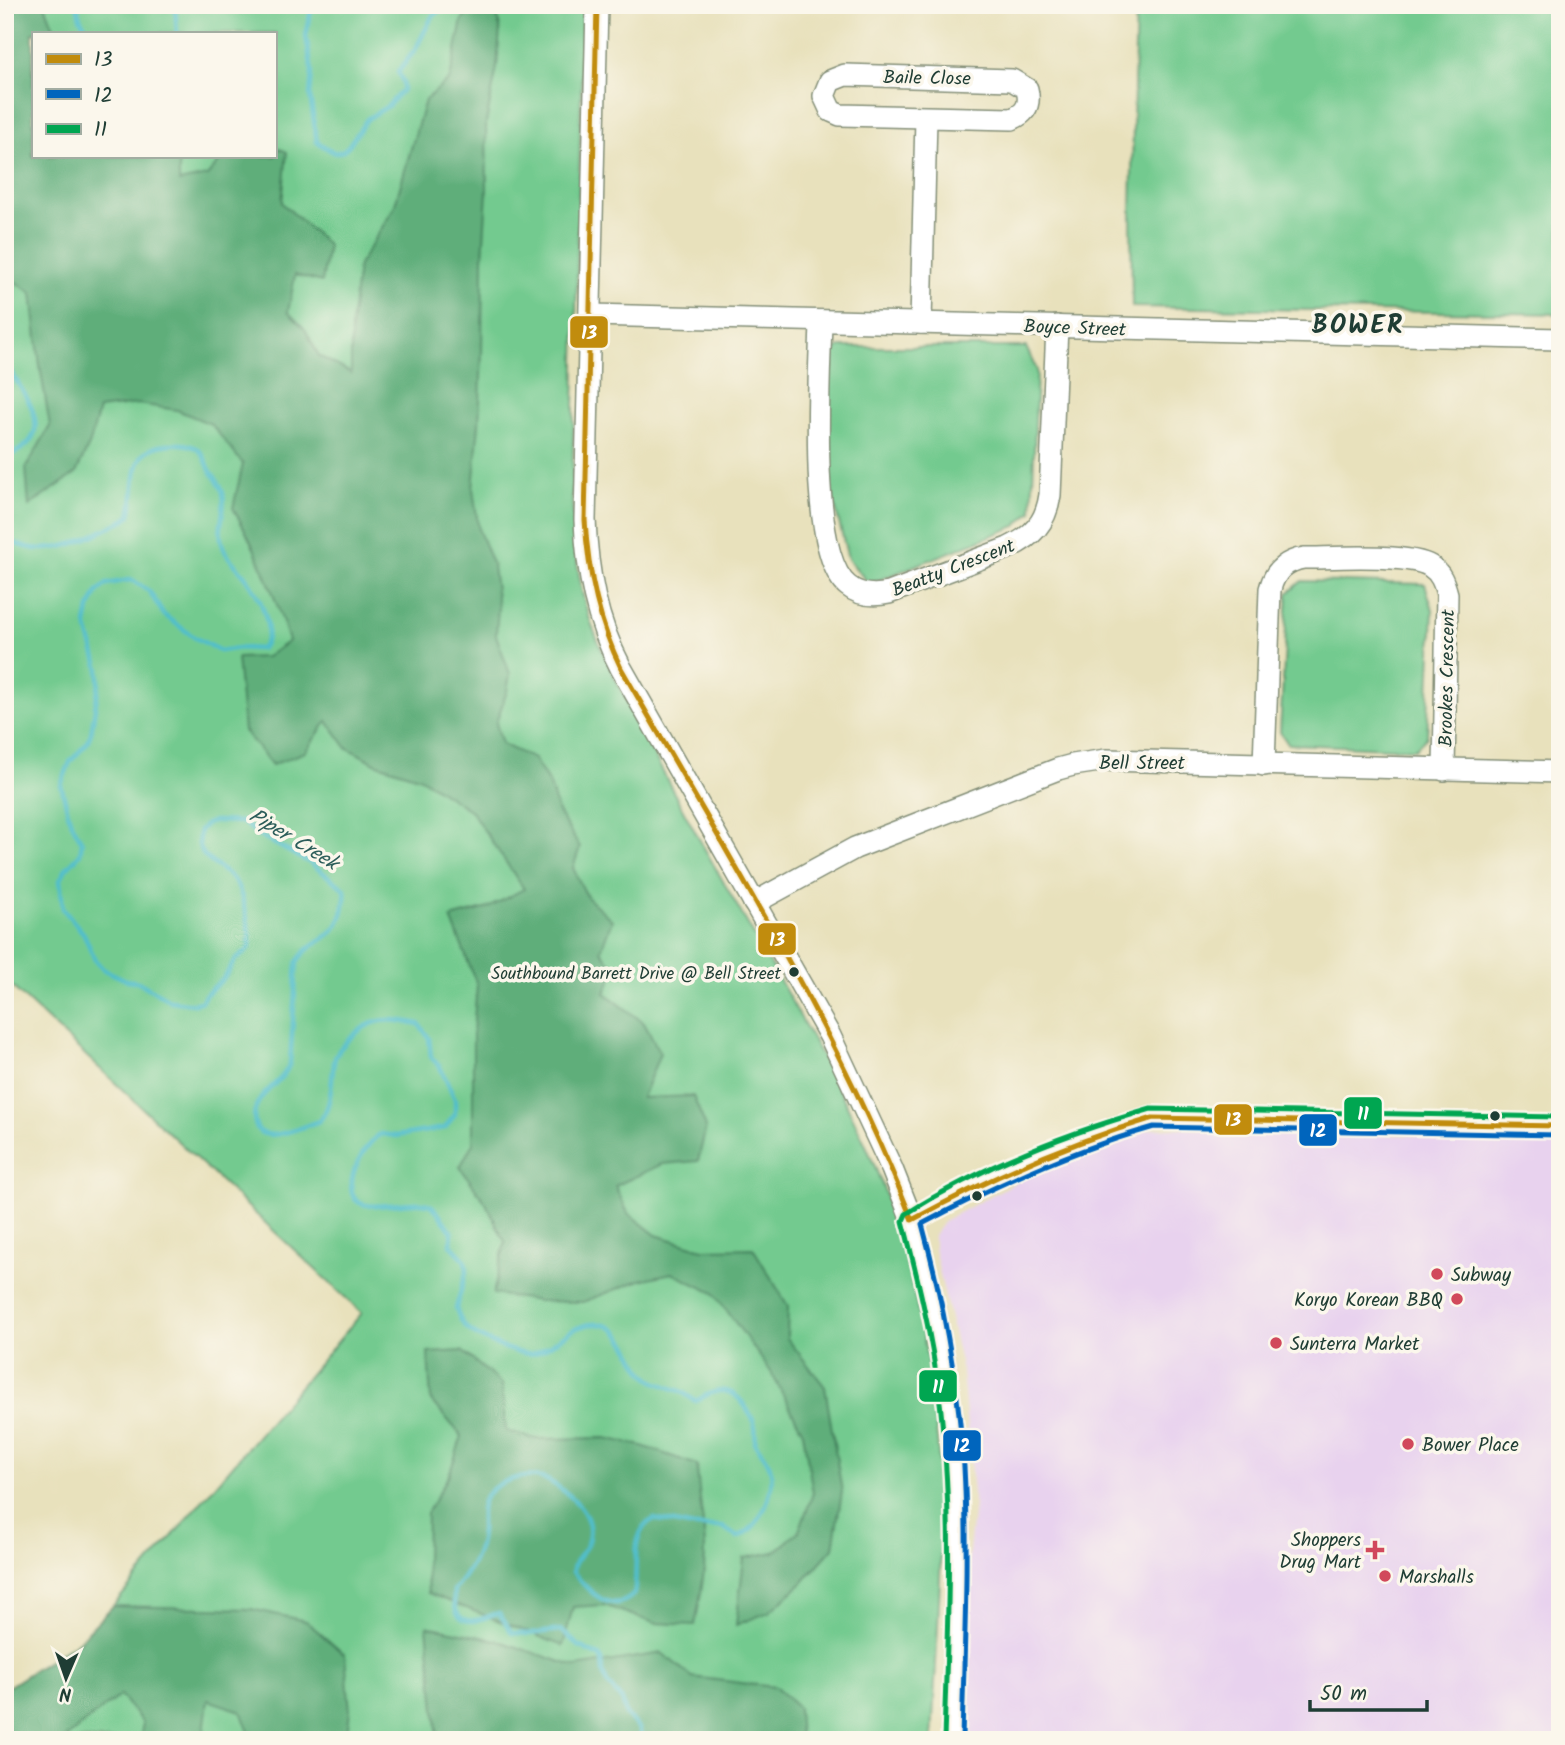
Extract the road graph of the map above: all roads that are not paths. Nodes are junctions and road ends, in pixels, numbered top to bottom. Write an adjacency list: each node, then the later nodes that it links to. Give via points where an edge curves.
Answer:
1 (597, 5): 3 (street)
2 (926, 118): 2 (street, Baile Close, via 1012,119 1028,106 1027,89 1012,80 845,75 830,81 824,96 831,111 840,115); 5 (street)
3 (591, 315): 4 (street, Boyce Street); 11 (street, via 585,520 598,614 616,659)
4 (821, 321): 5 (street, Boyce Street); 6 (street, Beatty Crescent, via 821,506 835,569 848,586 868,595 889,593 1008,548 1039,527 1050,495)
5 (921, 323): 6 (street, Boyce Street)
6 (1057, 326): 7 (street, Boyce Street)
7 (1560, 339)
8 (1264, 765): 9 (street, Bell Street); 9 (street, Brookes Crescent, via 1270,589 1279,570 1304,558 1407,560 1438,572 1447,594); 11 (street, Bell Street, via 1106,760 1073,765 855,848)
9 (1444, 770): 10 (street, Bell Street)
10 (1560, 772)
11 (754, 904): 13 (street, via 830,1036)
12 (1560, 1126): 13 (street, via 1153,1118 1000,1172)
13 (912, 1220): 14 (street, via 934,1312 952,1431 957,1544)
14 (953, 1740)

